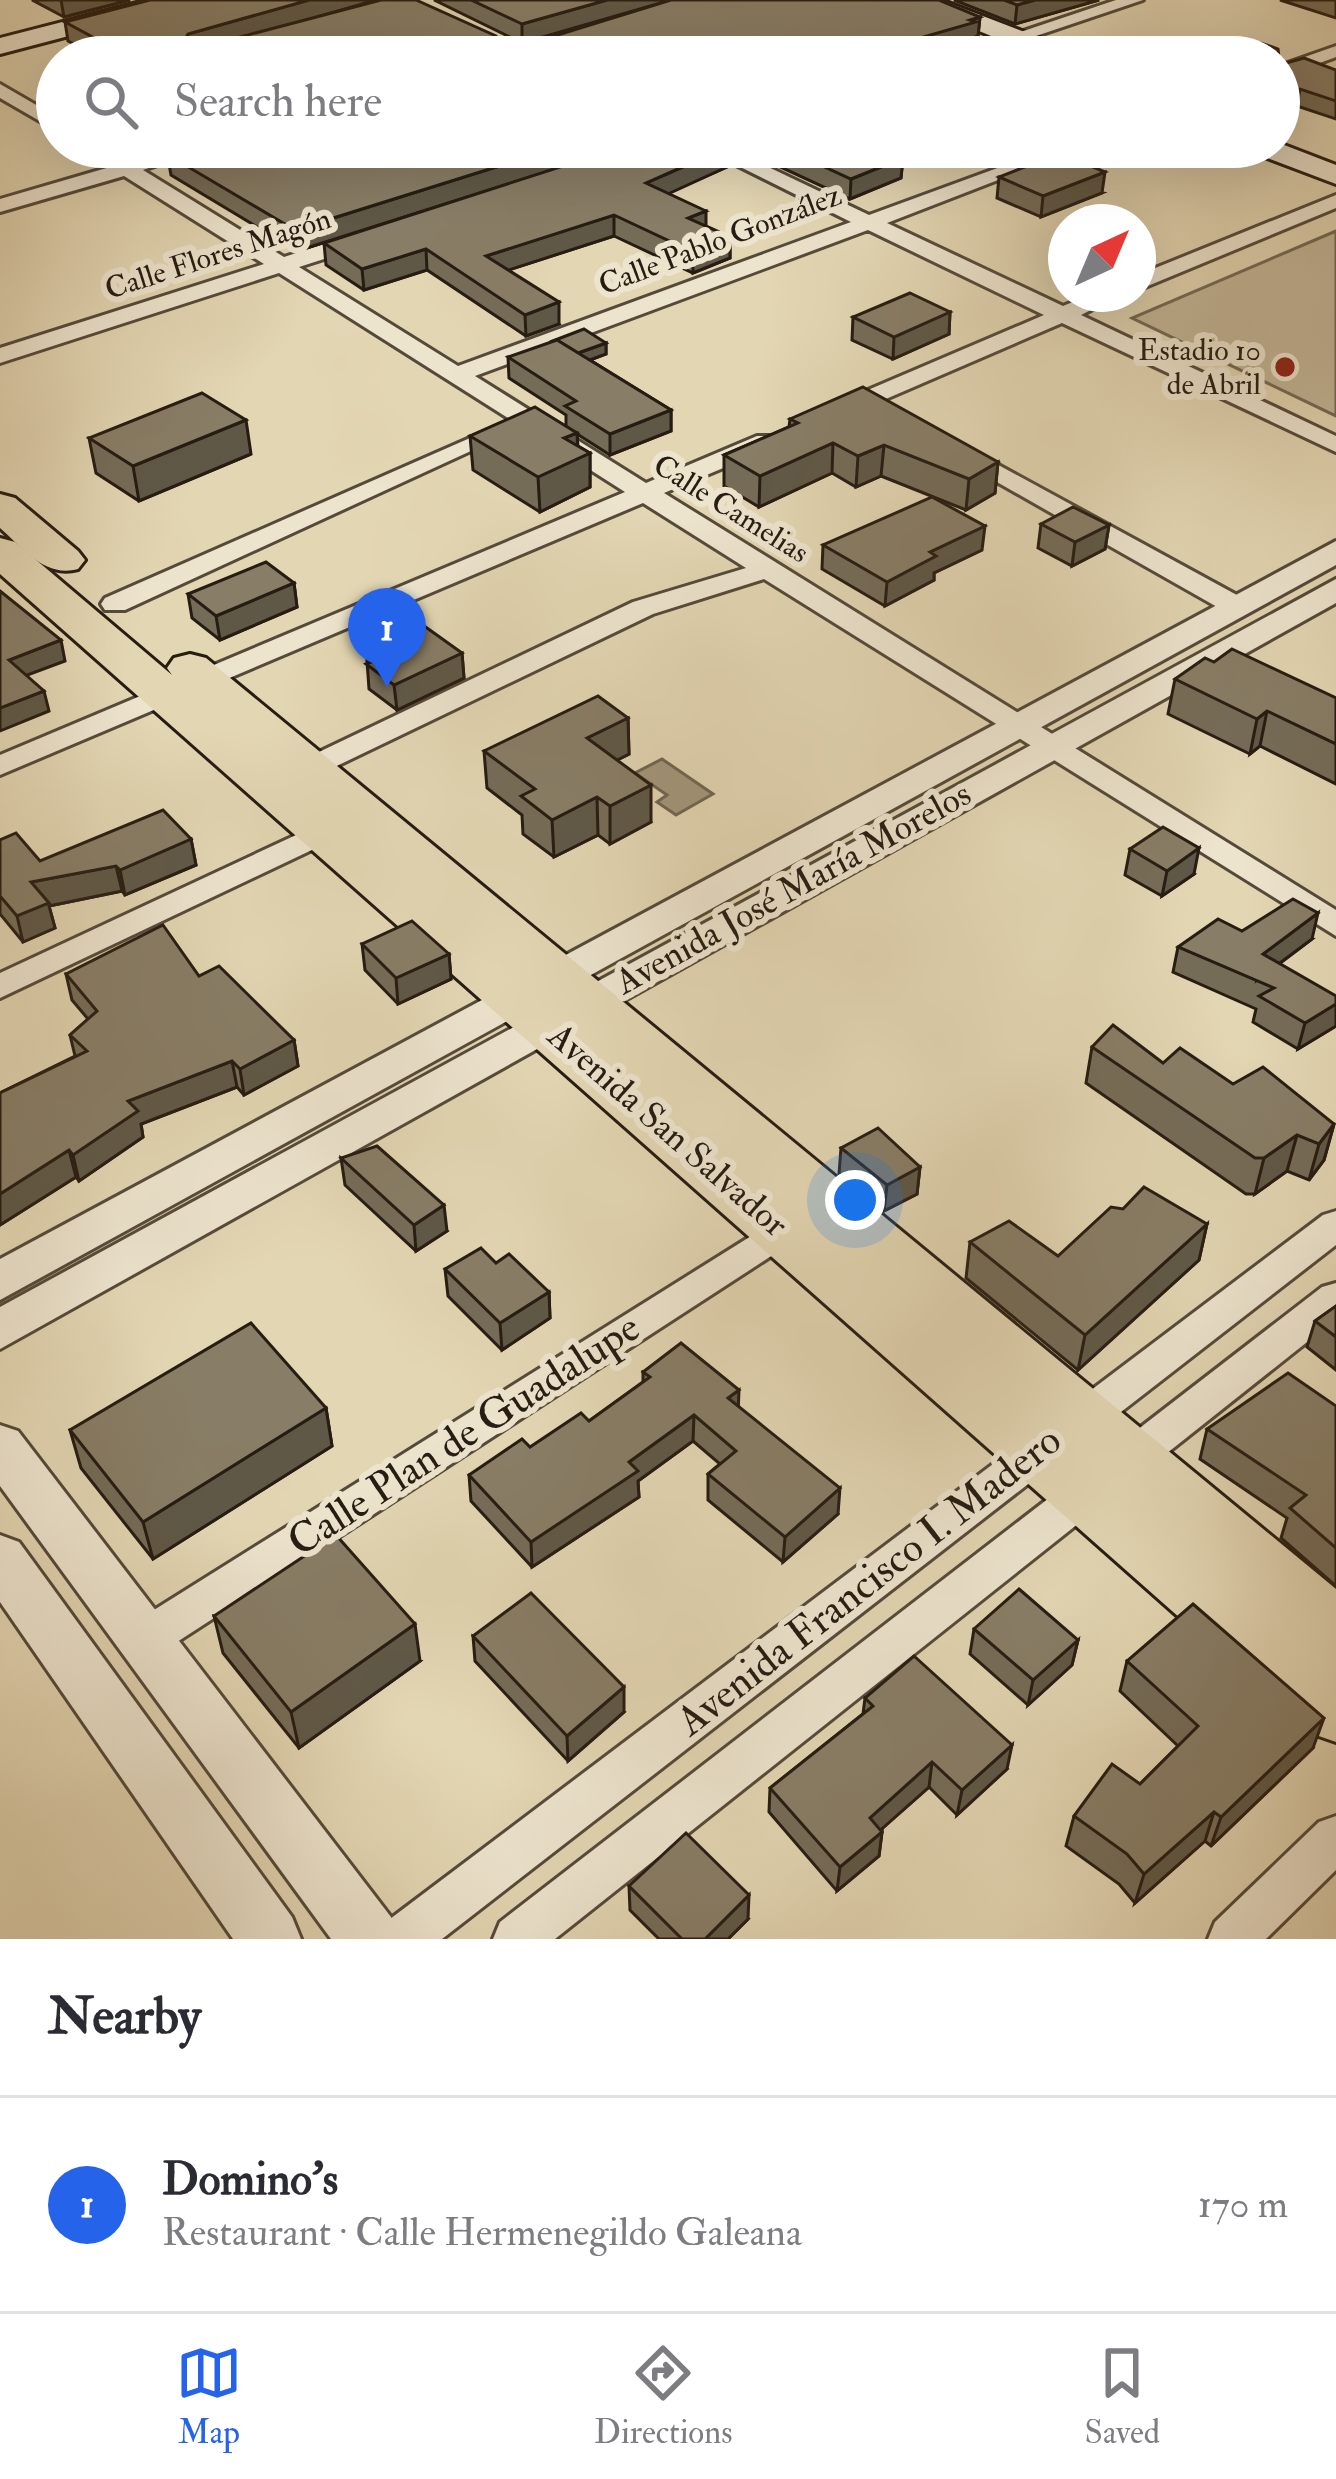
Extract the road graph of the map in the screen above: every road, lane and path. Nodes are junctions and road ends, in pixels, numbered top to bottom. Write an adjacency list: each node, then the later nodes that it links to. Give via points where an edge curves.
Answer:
1 (124, 0): 6 (main road)
2 (178, 0): 7 (main road)
3 (889, 0): 8 (main road)
4 (917, 0): 9 (main road)
5 (1134, 0): 10 (street)
6 (0, 32)
7 (39, 36)
8 (989, 36)
9 (995, 36)
10 (1042, 36)
11 (36, 37): 12 (main road)
12 (0, 46)
13 (1336, 51): 14 (street)
14 (1300, 64)
15 (0, 91): 17 (street)
16 (36, 101): 17 (street)
17 (23, 104): 18 (street); 19 (street)
18 (0, 111)
19 (36, 112)
20 (1300, 148): 22 (main road)
21 (1300, 161): 27 (main road)
22 (1336, 162)
23 (129, 168): 26 (street)
24 (754, 168): 30 (street)
25 (1014, 168): 30 (street, Calle Pablo González)
26 (126, 169): 29 (street); 32 (street, Calle Camelias)
27 (1336, 175)
28 (1336, 201): 33 (street)
29 (0, 206)
30 (865, 221): 35 (street); 37 (street, Calle Pablo González)
31 (393, 230): 32 (street, Calle Flores Magón)
32 (281, 265): 36 (street, Calle Flores Magón); 37 (street, Calle Camelias)
33 (1156, 276)
34 (1067, 312): 35 (street)
35 (1062, 314): 40 (street); 41 (street, via 877,405)
36 (0, 356)
37 (458, 374): 38 (street, Calle Camelias)
38 (529, 419): 41 (street, Calle Camelias); 47 (street)
39 (928, 434): 48 (street)
40 (1336, 445)
41 (644, 492): 45 (street, Calle Camelias); 49 (street)
42 (0, 507): 47 (main road, Avenida San Salvador)
43 (1336, 551): 48 (street, Avenida José María Morelos)
44 (8, 568): 49 (main road, Avenida San Salvador)
45 (766, 570): 50 (street, Calle Camelias); 53 (street, via 644,608)
46 (1336, 589): 51 (street, Avenida José María Morelos)
47 (115, 604): 49 (main road, Avenida San Salvador)
48 (1236, 605): 50 (street, Avenida José María Morelos)
49 (186, 688): 52 (street); 53 (main road, Avenida San Salvador); 54 (main road, Avenida San Salvador)
50 (1014, 726): 51 (street, Calle Camelias); 57 (street, Avenida José María Morelos)
51 (1048, 747): 55 (street, Calle Camelias); 57 (street, Avenida José María Morelos)
52 (0, 766)
53 (309, 768): 57 (main road, Avenida San Salvador)
54 (324, 832): 56 (street); 57 (main road, Avenida San Salvador)
55 (1336, 925)
56 (0, 987)
57 (550, 1000): 59 (main road, Avenida San Salvador); 60 (street, Avenida José María Morelos); 62 (street, Avenida José María Morelos); 63 (main road, Avenida San Salvador)
58 (1336, 1225): 63 (street, Avenida Francisco I. Madero)
59 (783, 1230): 63 (main road, Avenida San Salvador); 68 (street, Calle Plan de Guadalupe)
60 (0, 1280)
61 (1336, 1298): 65 (street, Avenida Francisco I. Madero)
62 (0, 1330)
63 (1059, 1434): 65 (main road, Avenida San Salvador); 73 (street, Avenida Francisco I. Madero)
64 (0, 1446): 68 (street)
65 (1109, 1476): 67 (main road, Avenida San Salvador); 69 (main road, Avenida San Salvador); 74 (street, Avenida Francisco I. Madero)
66 (0, 1558): 71 (street)
67 (1336, 1632)
68 (145, 1640): 72 (street)
69 (1336, 1709)
70 (1336, 1838): 75 (street)
71 (270, 1939)
72 (369, 1939)
73 (403, 1939)
74 (517, 1939)
75 (1232, 1939)

